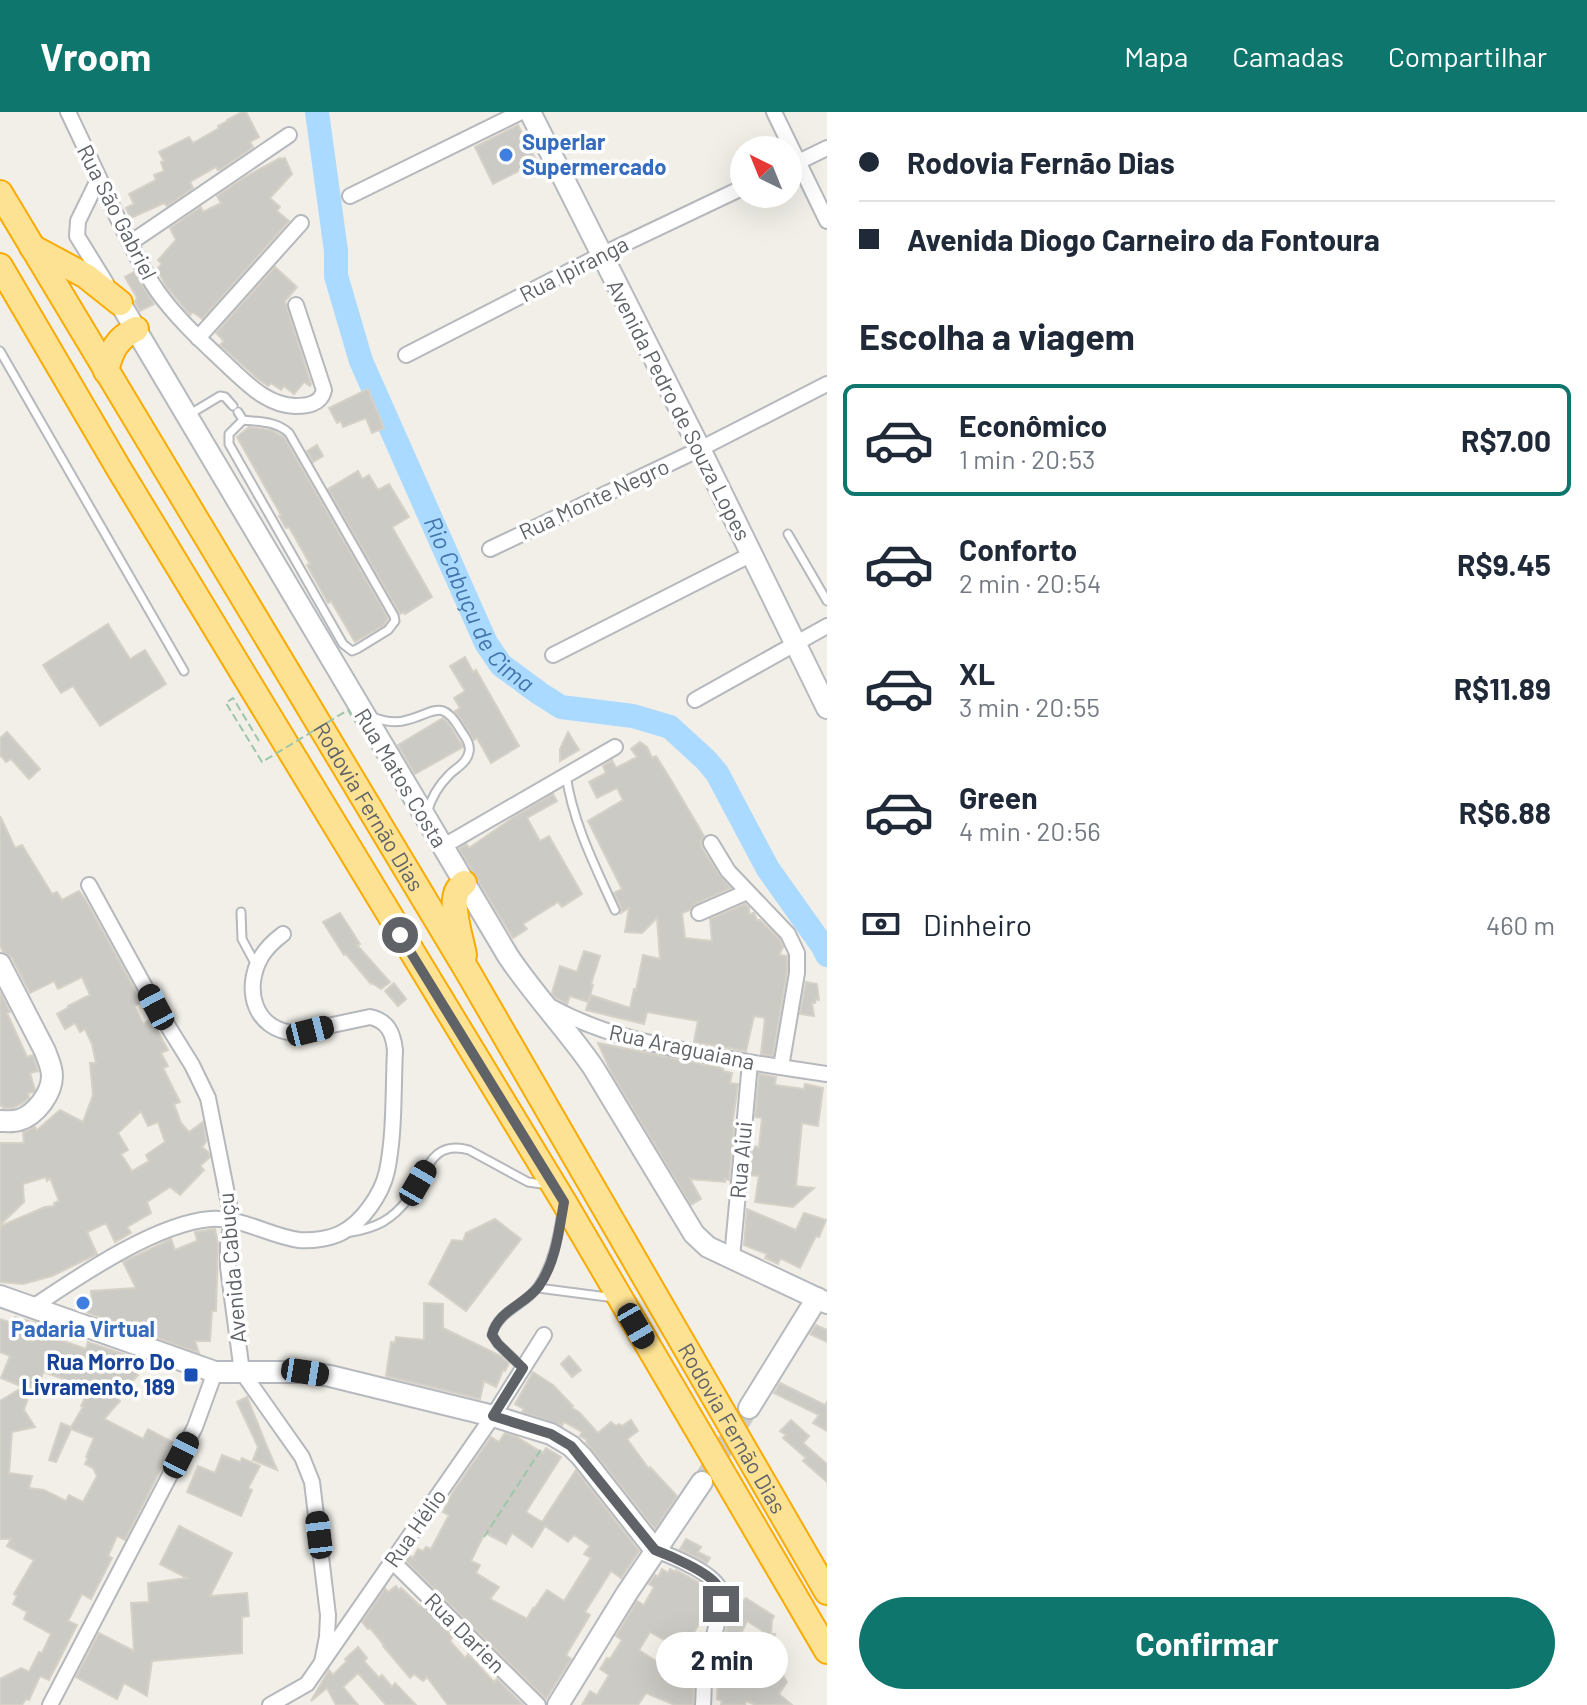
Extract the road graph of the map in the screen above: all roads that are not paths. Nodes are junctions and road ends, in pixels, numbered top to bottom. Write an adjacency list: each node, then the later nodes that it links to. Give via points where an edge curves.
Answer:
1 (521, 112): 13 (street)
2 (530, 112): 18 (street, Avenida Pedro de Souza Lopes)
3 (774, 112): 6 (street)
4 (71, 113): 9 (street, Rua São Gabriel)
5 (289, 135): 16 (street)
6 (783, 136)
7 (827, 148): 8 (street)
8 (802, 160)
9 (99, 178): 16 (street, Rua São Gabriel); 20 (street, Rua Matos Costa, via 78,221 77,236)
10 (802, 179): 14 (street)
11 (0, 193): 17 (highway, Rodovia Fernão Dias)
12 (730, 194): 18 (street, Rua Ipiranga)
13 (350, 196)
14 (827, 221)
15 (301, 223): 23 (street)
16 (130, 243): 23 (street, Rua São Gabriel, via 158,292)
17 (31, 246): 20 (highway, via 86,276); 26 (highway, Rodovia Fernão Dias)
18 (601, 255): 25 (street, Rua Ipiranga); 30 (street, Avenida Pedro de Souza Lopes)
19 (0, 266): 62 (highway, Rodovia Fernão Dias)
20 (120, 303): 22 (street, Rua Matos Costa)
21 (296, 305): 23 (street, Rua São Gabriel, via 324,390 314,403 289,405 267,399)
22 (136, 329): 26 (highway, via 112,349); 28 (street, Rua Matos Costa)
23 (198, 338)
24 (0, 351): 38 (lane)
25 (406, 355)
26 (106, 371): 56 (highway, Rodovia Fernão Dias)
27 (827, 384): 30 (street, Rua Monte Negro)
28 (188, 415): 29 (lane, via 220,396); 41 (street, Rua Matos Costa)
29 (243, 420): 29 (lane, via 273,423 289,433 394,616 388,630 357,649 343,644 229,444 229,434)
30 (700, 449): 32 (street, Rua Monte Negro); 33 (street, Avenida Pedro de Souza Lopes)
31 (788, 534): 34 (lane)
32 (490, 549)
33 (752, 554): 36 (street, Avenida Pedro de Souza Lopes); 37 (street)
34 (827, 601)
35 (827, 626): 36 (street)
36 (796, 645): 39 (street); 40 (street, Avenida Pedro de Souza Lopes)
37 (553, 655)
38 (184, 671)
39 (695, 700)
40 (827, 708)
41 (362, 712): 44 (street, Rua Matos Costa); 44 (lane, via 391,722 431,711 452,714 469,752 437,789)
42 (615, 747): 43 (street)
43 (566, 775): 46 (street); 50 (lane, via 577,825)
44 (426, 819): 46 (street, Rua Matos Costa)
45 (711, 843): 49 (street)
46 (442, 847): 47 (street, Rua Matos Costa)
47 (464, 883): 56 (highway, via 455,896); 57 (street, Rua Matos Costa)
48 (89, 885): 63 (street, Avenida Cabuçu, via 202,1083)
49 (747, 892): 52 (street); 59 (street, via 788,934 797,953)
50 (615, 910)
51 (241, 912): 55 (lane, via 242,939)
52 (699, 913)
53 (283, 934): 55 (street, via 262,954)
54 (0, 964): 61 (street, via 45,1051 52,1080 44,1099 27,1116)
55 (257, 967): 64 (street, via 252,997 276,1028 295,1033 370,1017 386,1024 393,1036 386,1174 368,1209)
56 (468, 972): 80 (highway, Rodovia Fernão Dias)
57 (542, 1002): 58 (street, Rua Araguaiana, via 615,1035); 65 (street, Rua Matos Costa, via 593,1067 694,1234)
58 (750, 1063): 59 (street, Rua Araguaiana); 65 (street, Rua Aiui)
59 (781, 1067): 60 (street, Rua Araguaiana)
60 (827, 1074)
61 (0, 1121)
62 (559, 1194): 64 (lane, via 469,1150 448,1148 435,1156 408,1200 384,1221); 66 (lane, via 554,1253); 68 (highway, Rodovia Fernão Dias)
63 (232, 1219): 64 (street, via 285,1238); 70 (street, via 183,1224 102,1263); 74 (street, Avenida Cabuçu, via 228,1267)
64 (341, 1234)
65 (732, 1258): 69 (street, Rua Matos Costa)
66 (538, 1288): 68 (lane); 72 (lane, via 500,1318 492,1335)
67 (0, 1296): 70 (street)
68 (621, 1299): 81 (highway, Rodovia Fernão Dias)
69 (822, 1301): 75 (street)
70 (33, 1307): 73 (street)
71 (544, 1335): 72 (street, Rua Hélio)
72 (523, 1368): 76 (street, Rua Hélio)
73 (215, 1372): 74 (street); 83 (street, via 195,1427)
74 (242, 1372): 76 (street, via 330,1376); 82 (street, Avenida Cabuçu, via 302,1457 312,1482 328,1615)
75 (749, 1408)
76 (493, 1416): 78 (street, via 551,1434 571,1446); 79 (street, Rua Hélio)
77 (702, 1482): 78 (street)
78 (655, 1550): 86 (street); 87 (street, via 710,1578 720,1591)
79 (392, 1561): 82 (street, Rua Hélio); 85 (street, Rua Darien)
80 (827, 1592)
81 (827, 1651)
82 (322, 1662): 84 (street, Rua Hélio, via 307,1684)
83 (50, 1705)
84 (270, 1705)
85 (538, 1705)
86 (558, 1705)
87 (703, 1705)

